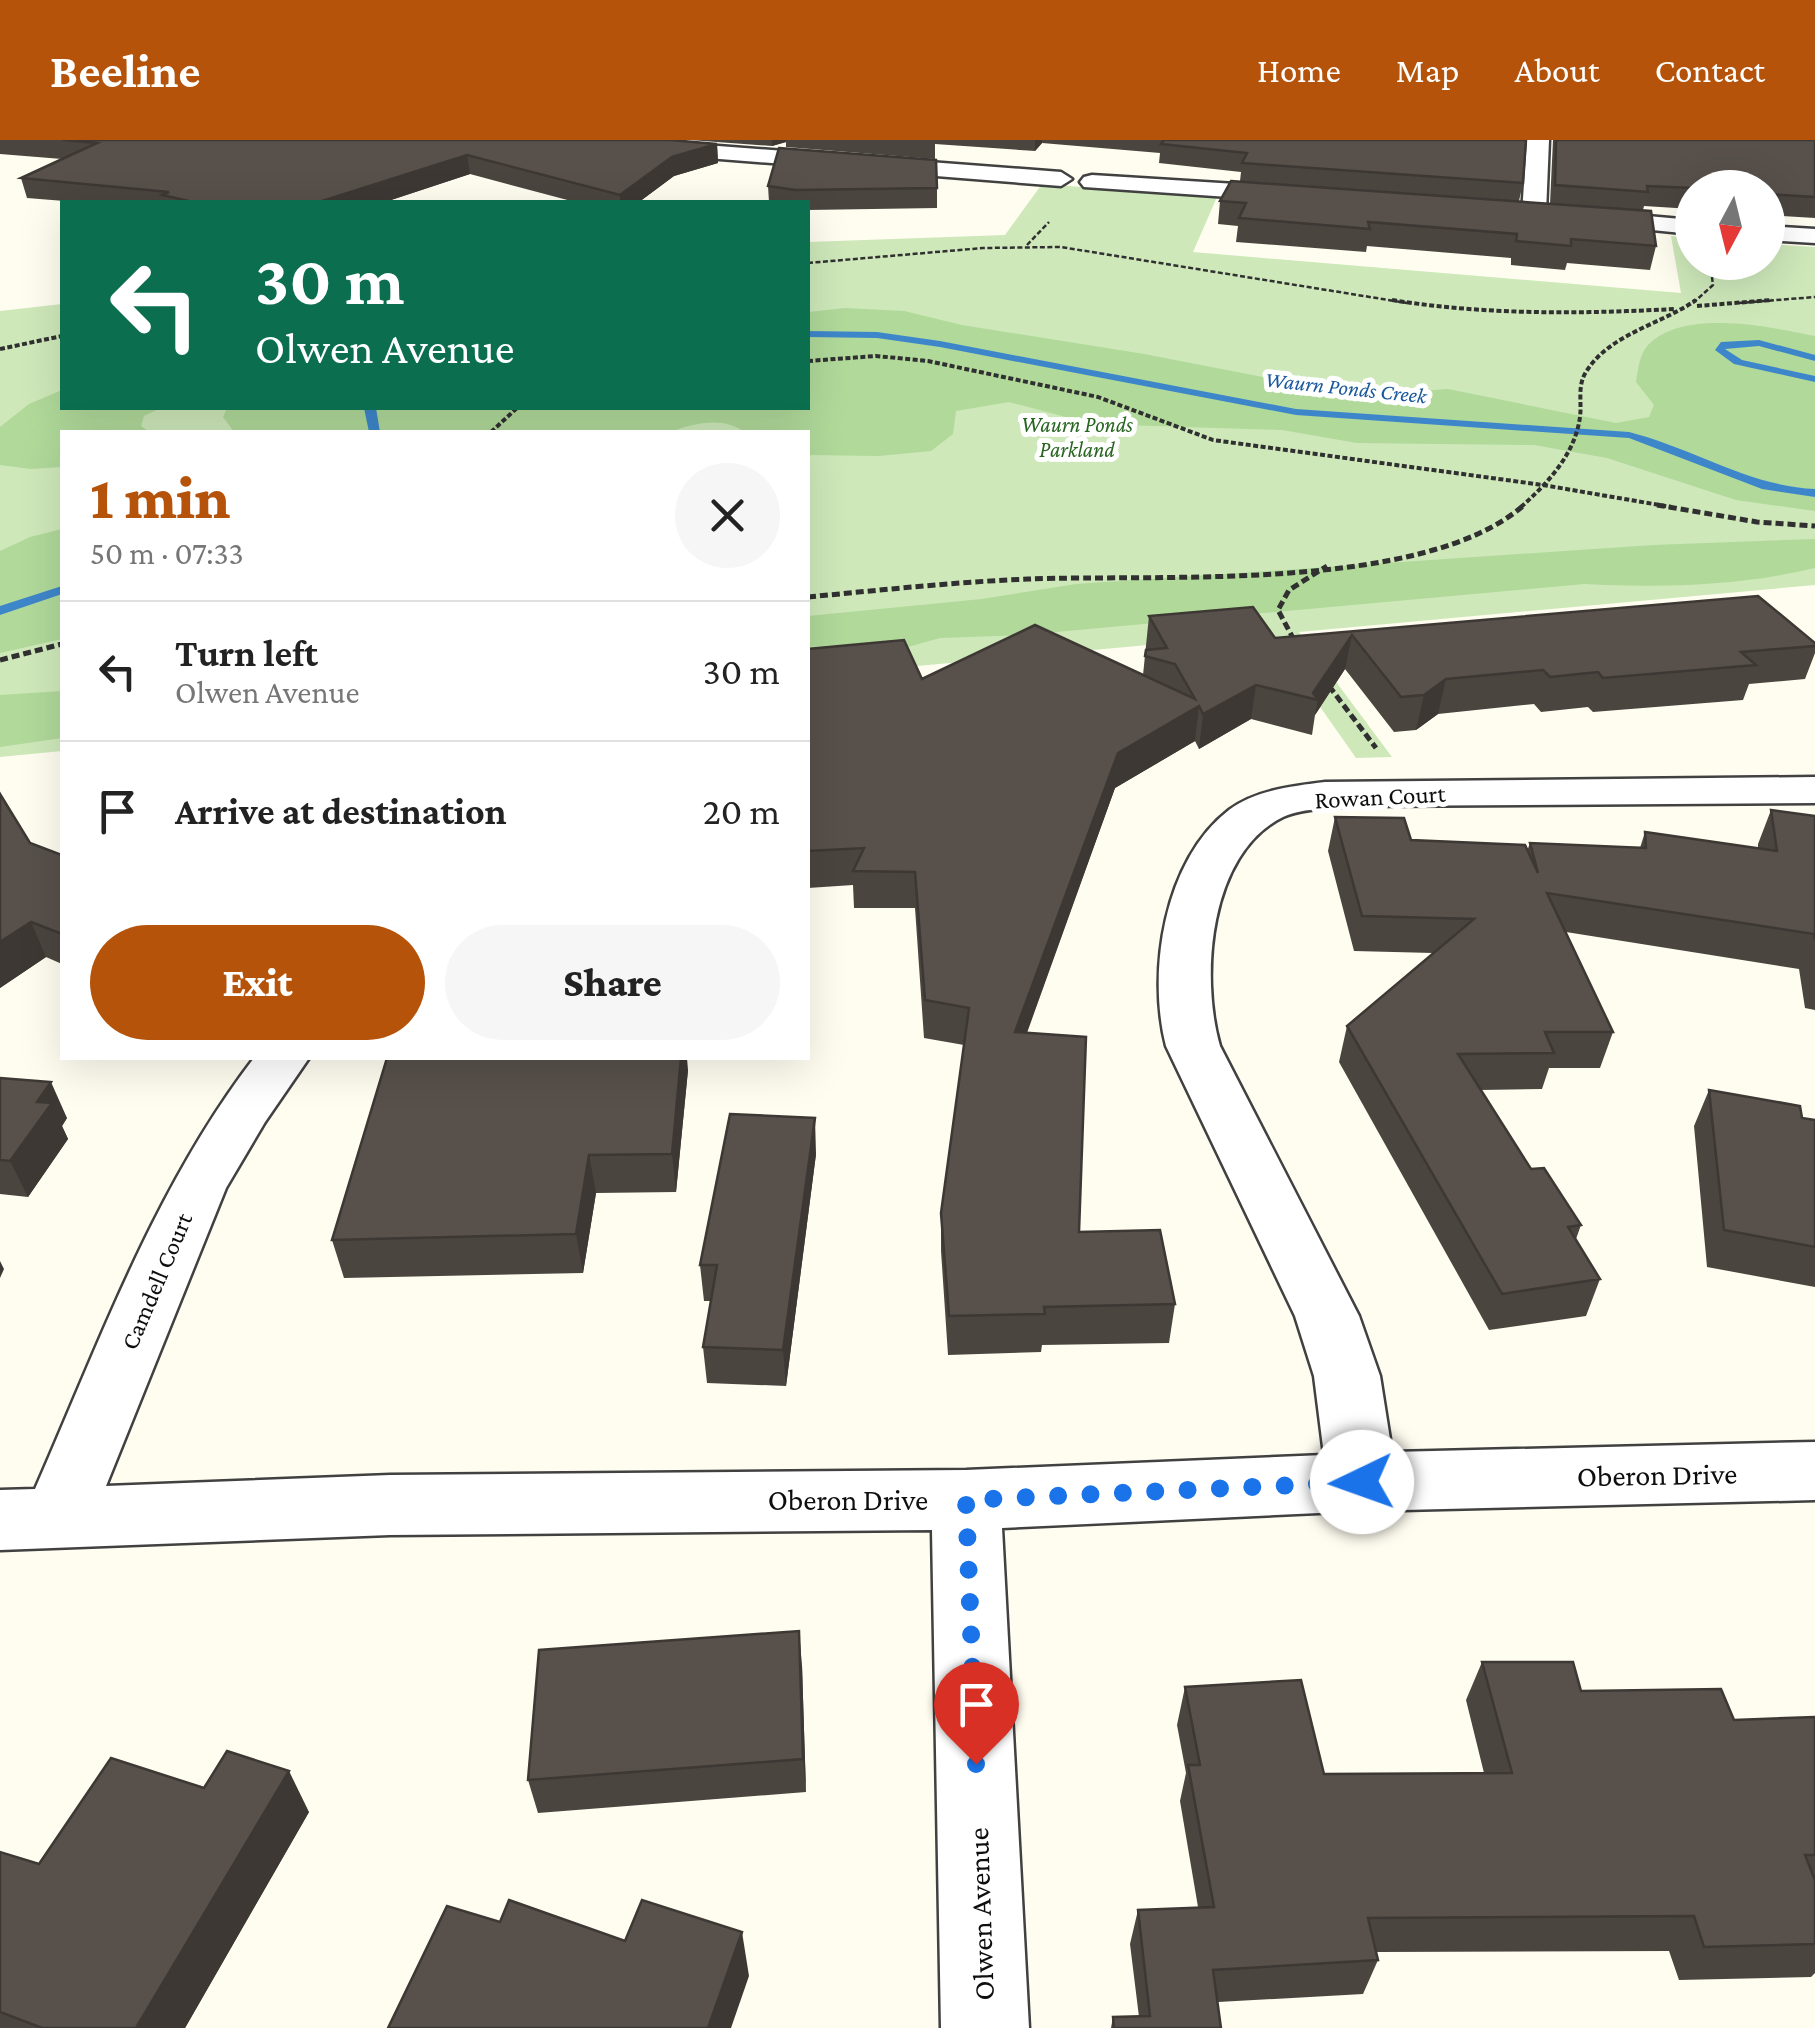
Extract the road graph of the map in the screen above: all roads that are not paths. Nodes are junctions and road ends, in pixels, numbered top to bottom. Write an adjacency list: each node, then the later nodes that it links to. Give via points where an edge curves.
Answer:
1 (555, 140): 3 (street)
2 (1538, 140): 4 (street, via 1524,213)
3 (1325, 197)
4 (1675, 226)
5 (1785, 234): 6 (street)
6 (1815, 236)
7 (1815, 790): 10 (street, Rowan Court, via 1312,798 1268,807 1238,825 1214,854 1185,976 1192,1046 1328,1316 1347,1376)
8 (281, 1060): 12 (street, Camdell Court, via 197,1188)
9 (1815, 1471): 10 (street, Oberon Drive)
10 (1362, 1482): 11 (street, Oberon Drive)
11 (966, 1500): 12 (street, Oberon Drive, via 410,1505); 13 (street, Olwen Avenue)
12 (29, 1519)
13 (985, 2028)

